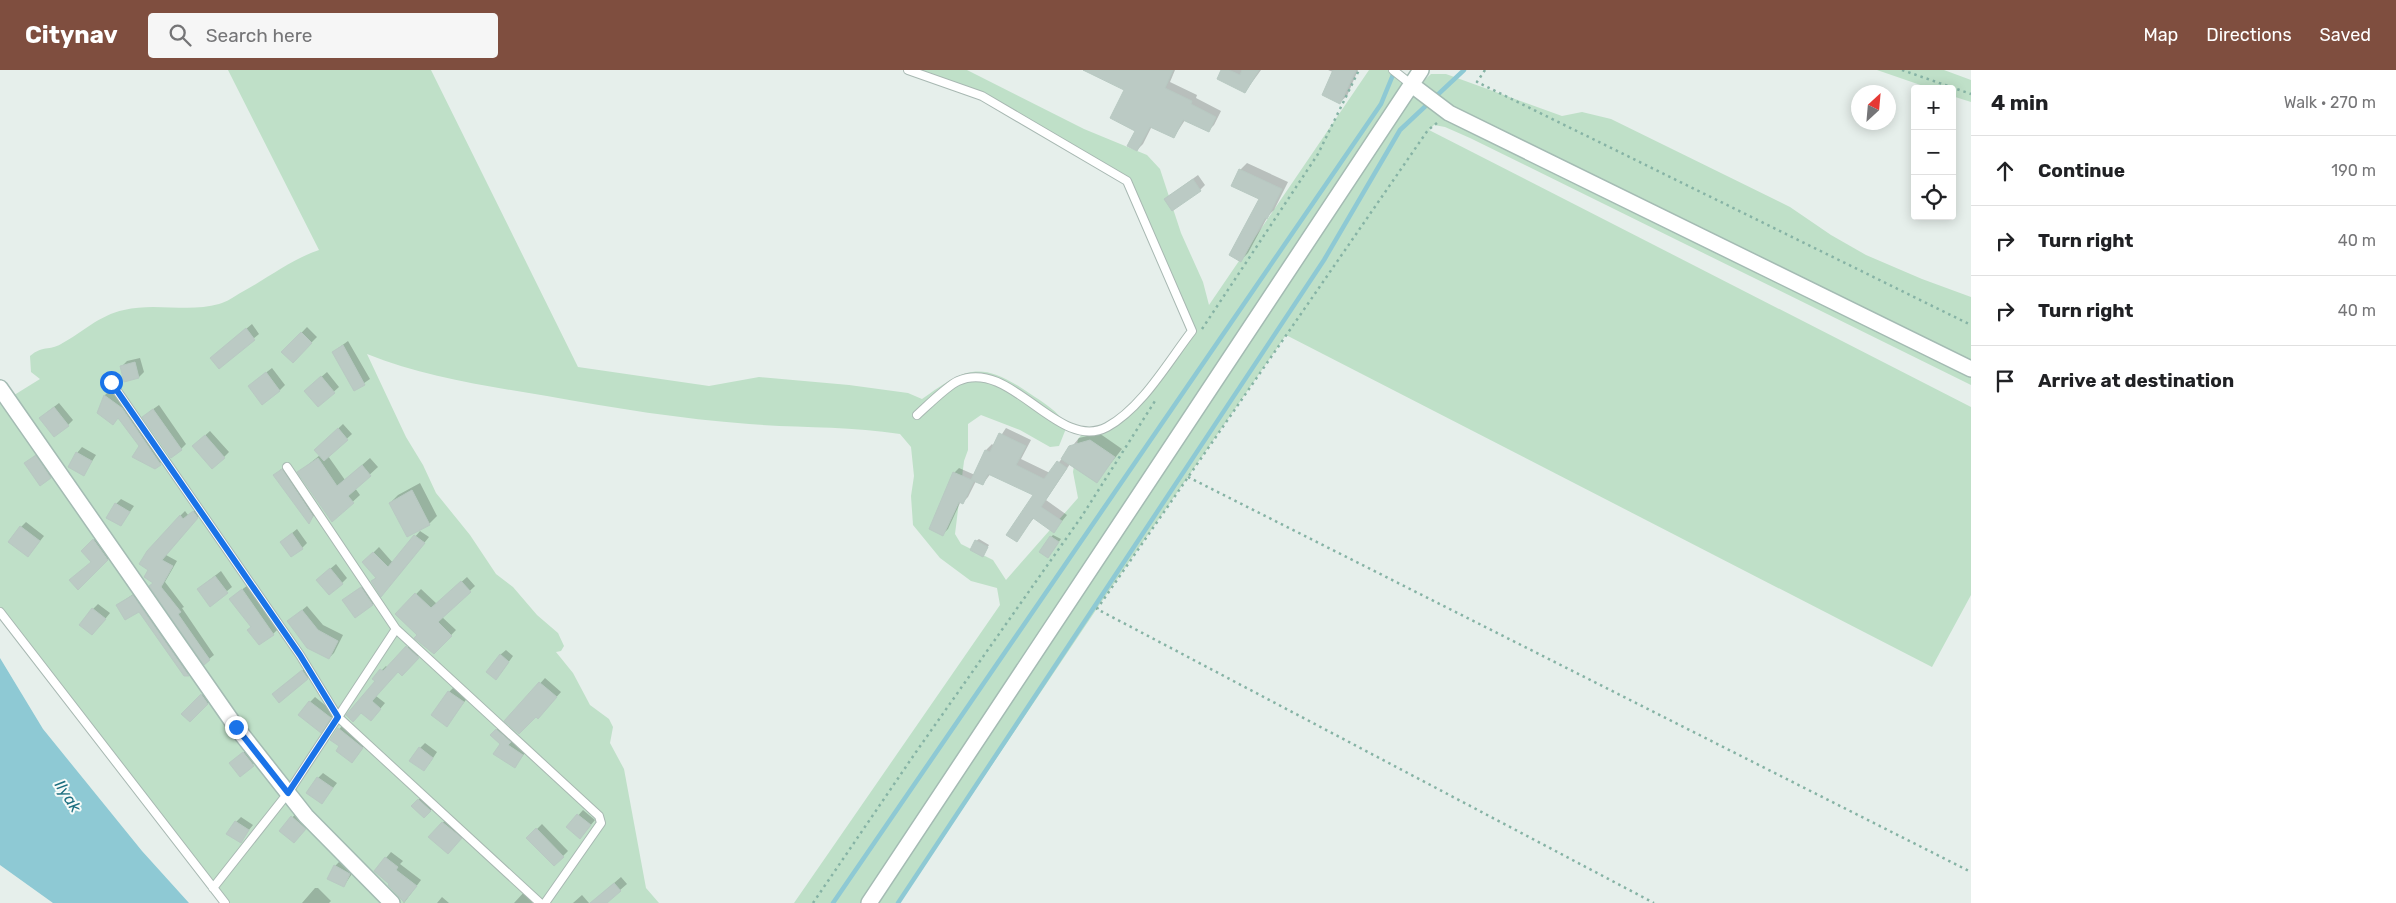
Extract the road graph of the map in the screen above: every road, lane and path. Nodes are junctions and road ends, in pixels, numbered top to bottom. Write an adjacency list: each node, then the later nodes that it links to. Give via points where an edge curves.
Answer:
1 (908, 70): 16 (lane, via 982,96 1127,181 1192,330 1132,410 1105,428 1084,432 1067,426 1006,386 980,377 958,381)
2 (1359, 70): 11 (path, via 1318,154)
3 (1393, 70): 7 (lane)
4 (1421, 70): 7 (street)
5 (1485, 70): 10 (path, via 1477,82)
6 (1902, 70): 8 (path)
7 (1406, 80): 9 (street); 30 (street, via 1385,122)
8 (1971, 94)
9 (1445, 110): 12 (street); 18 (path)
10 (1971, 325)
11 (1198, 335)
12 (1971, 369)
13 (111, 382): 21 (lane, via 300,655)
14 (0, 388): 22 (street, via 236,727)
15 (1160, 393): 29 (path, via 1082,516)
16 (917, 415)
17 (287, 467): 20 (lane)
18 (1188, 477): 23 (path); 31 (path, via 1097,609)
19 (0, 612): 24 (lane)
20 (396, 629): 21 (lane); 28 (lane, via 599,816 601,823)
21 (338, 717): 22 (lane); 27 (lane)
22 (288, 793): 24 (lane); 26 (street, via 306,816)
23 (1971, 872)
24 (213, 888): 25 (lane)
25 (225, 903)
26 (392, 903)
27 (540, 903)
28 (545, 903)
29 (813, 903)
30 (869, 903)
31 (1654, 903)

